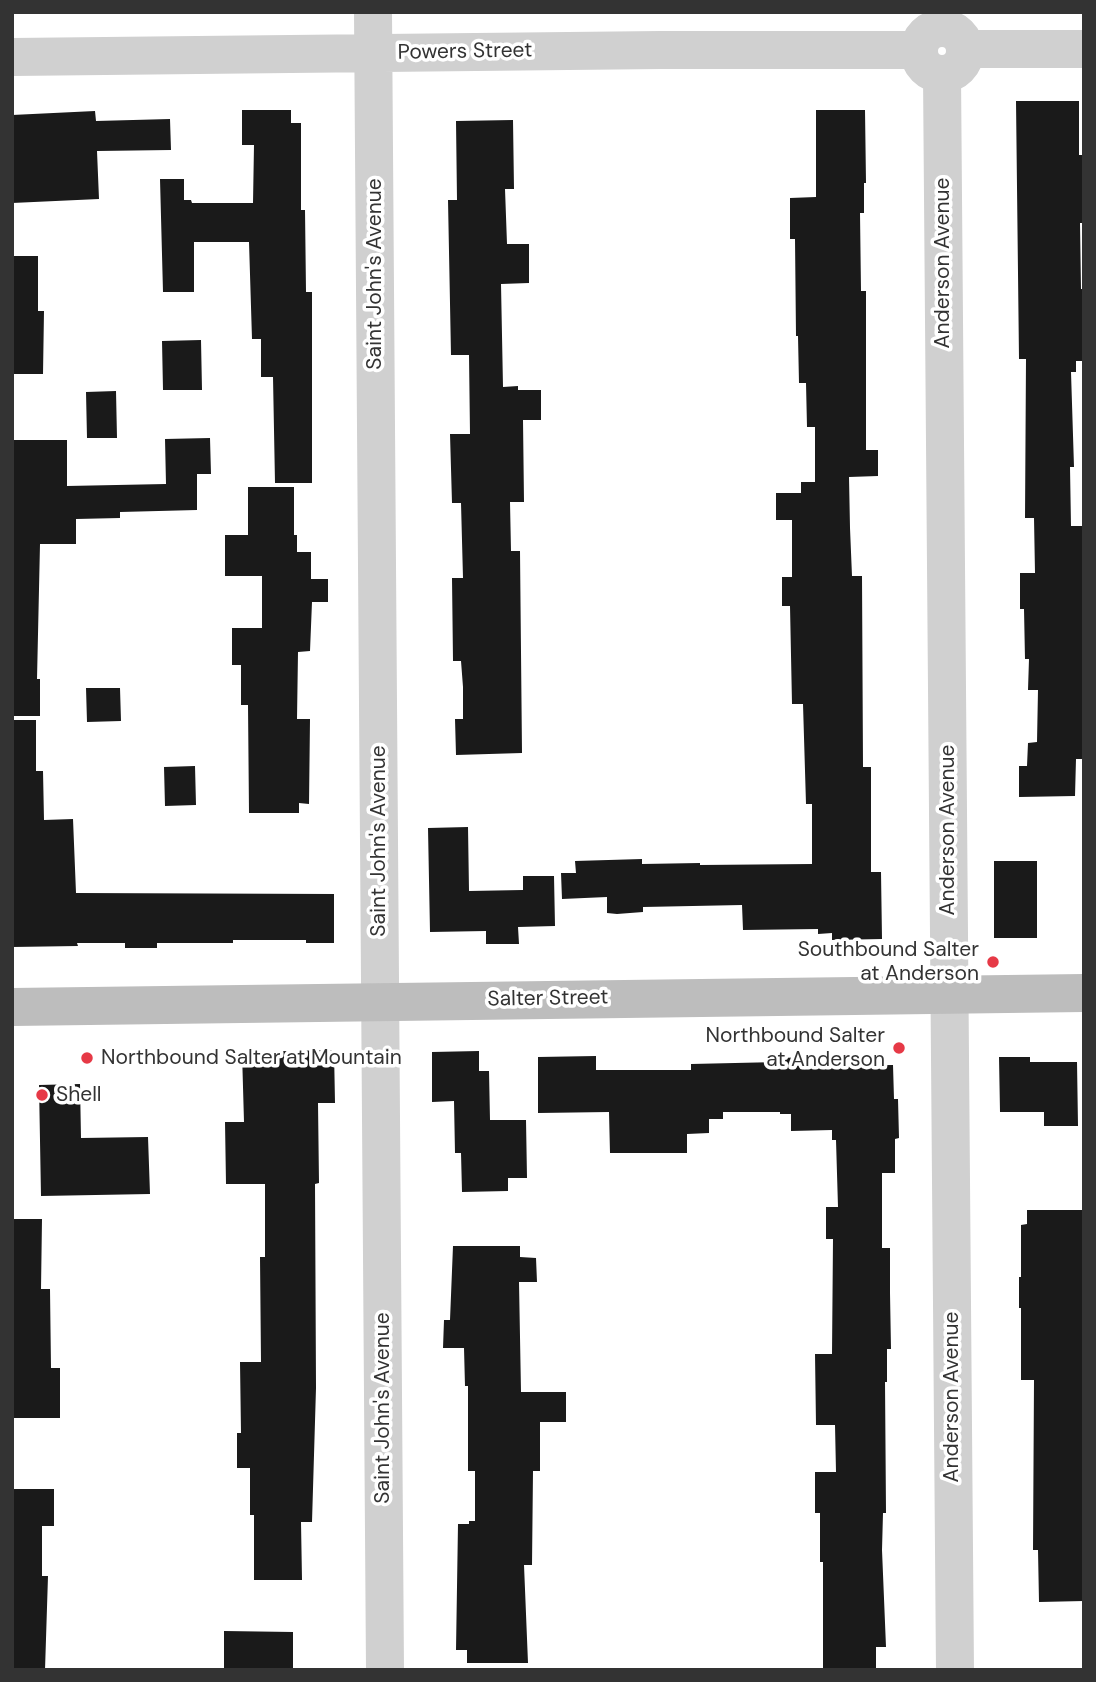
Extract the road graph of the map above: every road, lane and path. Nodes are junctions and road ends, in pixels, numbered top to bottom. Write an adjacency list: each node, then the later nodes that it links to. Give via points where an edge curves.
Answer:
1 (373, 12): 4 (street, Saint John's Avenue)
2 (942, 43): 3 (street, Powers Street); 4 (street, Powers Street); 7 (street, Anderson Avenue)
3 (1084, 49)
4 (374, 53): 5 (street, Powers Street); 8 (street, Saint John's Avenue)
5 (12, 57)
6 (1084, 993): 7 (main road, Salter Street)
7 (949, 994): 8 (main road, Salter Street); 11 (street, Anderson Avenue)
8 (380, 1001): 9 (main road, Salter Street); 10 (street, Saint John's Avenue)
9 (12, 1007)
10 (385, 1670)
11 (955, 1670)

